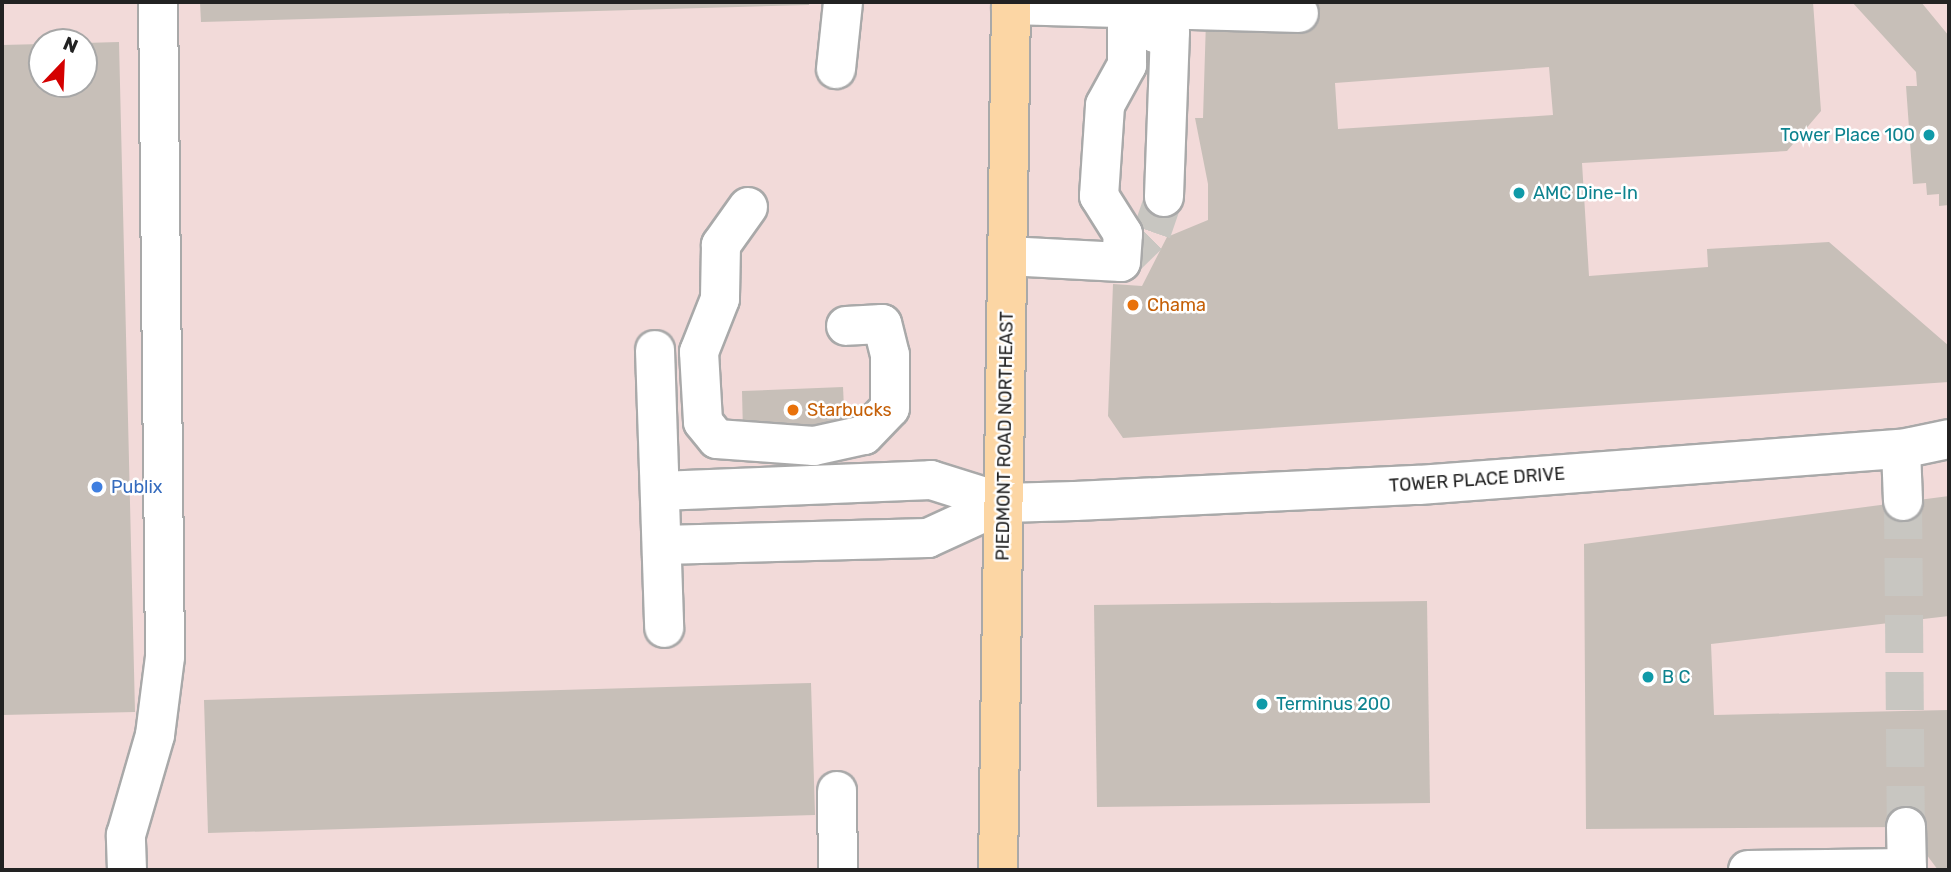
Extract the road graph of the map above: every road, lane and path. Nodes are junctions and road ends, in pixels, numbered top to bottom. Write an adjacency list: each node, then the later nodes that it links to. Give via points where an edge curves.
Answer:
1 (158, 2): 22 (street, via 165,657 155,735 126,835)
2 (843, 2): 6 (street)
3 (1011, 3): 4 (street); 9 (main road, PIEDMONT ROAD NORTHEAST)
4 (1126, 6): 5 (street); 7 (street, via 1155,33 1170,32); 9 (street, via 1127,65 1105,104 1099,196 1123,234 1121,261)
5 (1299, 13)
6 (836, 69)
7 (1164, 197)
8 (748, 206): 10 (street, via 721,245 720,299 699,352 703,422 716,439 814,446 864,435 890,408 890,355 882,324)
9 (1007, 256): 16 (main road, PIEDMONT ROAD NORTHEAST)
10 (846, 326)
11 (656, 350): 14 (street)
12 (1949, 439): 13 (street, TOWER PLACE DRIVE)
13 (1901, 449): 15 (street); 16 (street, TOWER PLACE DRIVE, via 1419,485)
14 (660, 491): 16 (street, via 931,480); 17 (street)
15 (1903, 501)
16 (1004, 503): 17 (street, via 928,538); 24 (main road, PIEDMONT ROAD NORTHEAST)
17 (662, 545): 18 (street)
18 (664, 628)
19 (837, 791): 23 (street)
20 (1906, 827): 21 (street)
21 (1907, 869): 25 (street)
22 (127, 870)
23 (838, 870)
24 (998, 870)
25 (1748, 870)

